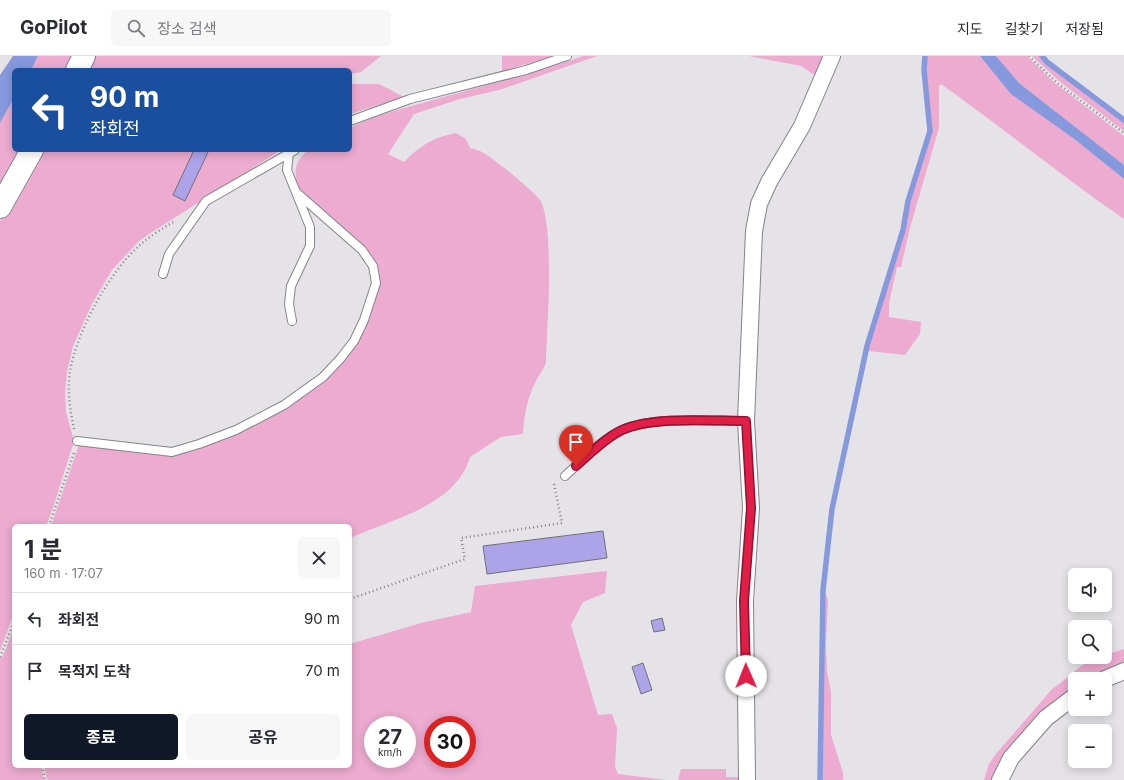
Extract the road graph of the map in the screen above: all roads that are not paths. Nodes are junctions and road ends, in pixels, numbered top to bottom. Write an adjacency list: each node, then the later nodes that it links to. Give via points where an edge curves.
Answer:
1 (84, 56): 4 (main road)
2 (567, 56): 5 (lane, via 526,70 410,99)
3 (832, 56): 12 (street, via 802,126 759,204 754,231)
4 (78, 68)
5 (352, 120)
6 (31, 152): 9 (main road)
7 (292, 152): 8 (lane, via 287,170); 10 (lane, via 206,201 169,254)
8 (296, 192): 11 (lane, via 310,227 310,246 291,286 289,304); 13 (lane, via 362,250 373,266 376,282 364,320 354,341 340,359 323,377 284,406 236,430 200,444 172,452)
9 (0, 207)
10 (163, 274)
11 (292, 321)
12 (746, 421): 14 (lane, via 674,421 622,430); 18 (street, via 751,508 744,601)
13 (77, 441)
14 (565, 476)
15 (1124, 671): 16 (street)
16 (1112, 676)
17 (1068, 702): 19 (street, via 1041,724 1011,758)
18 (746, 780)
19 (1000, 780)

